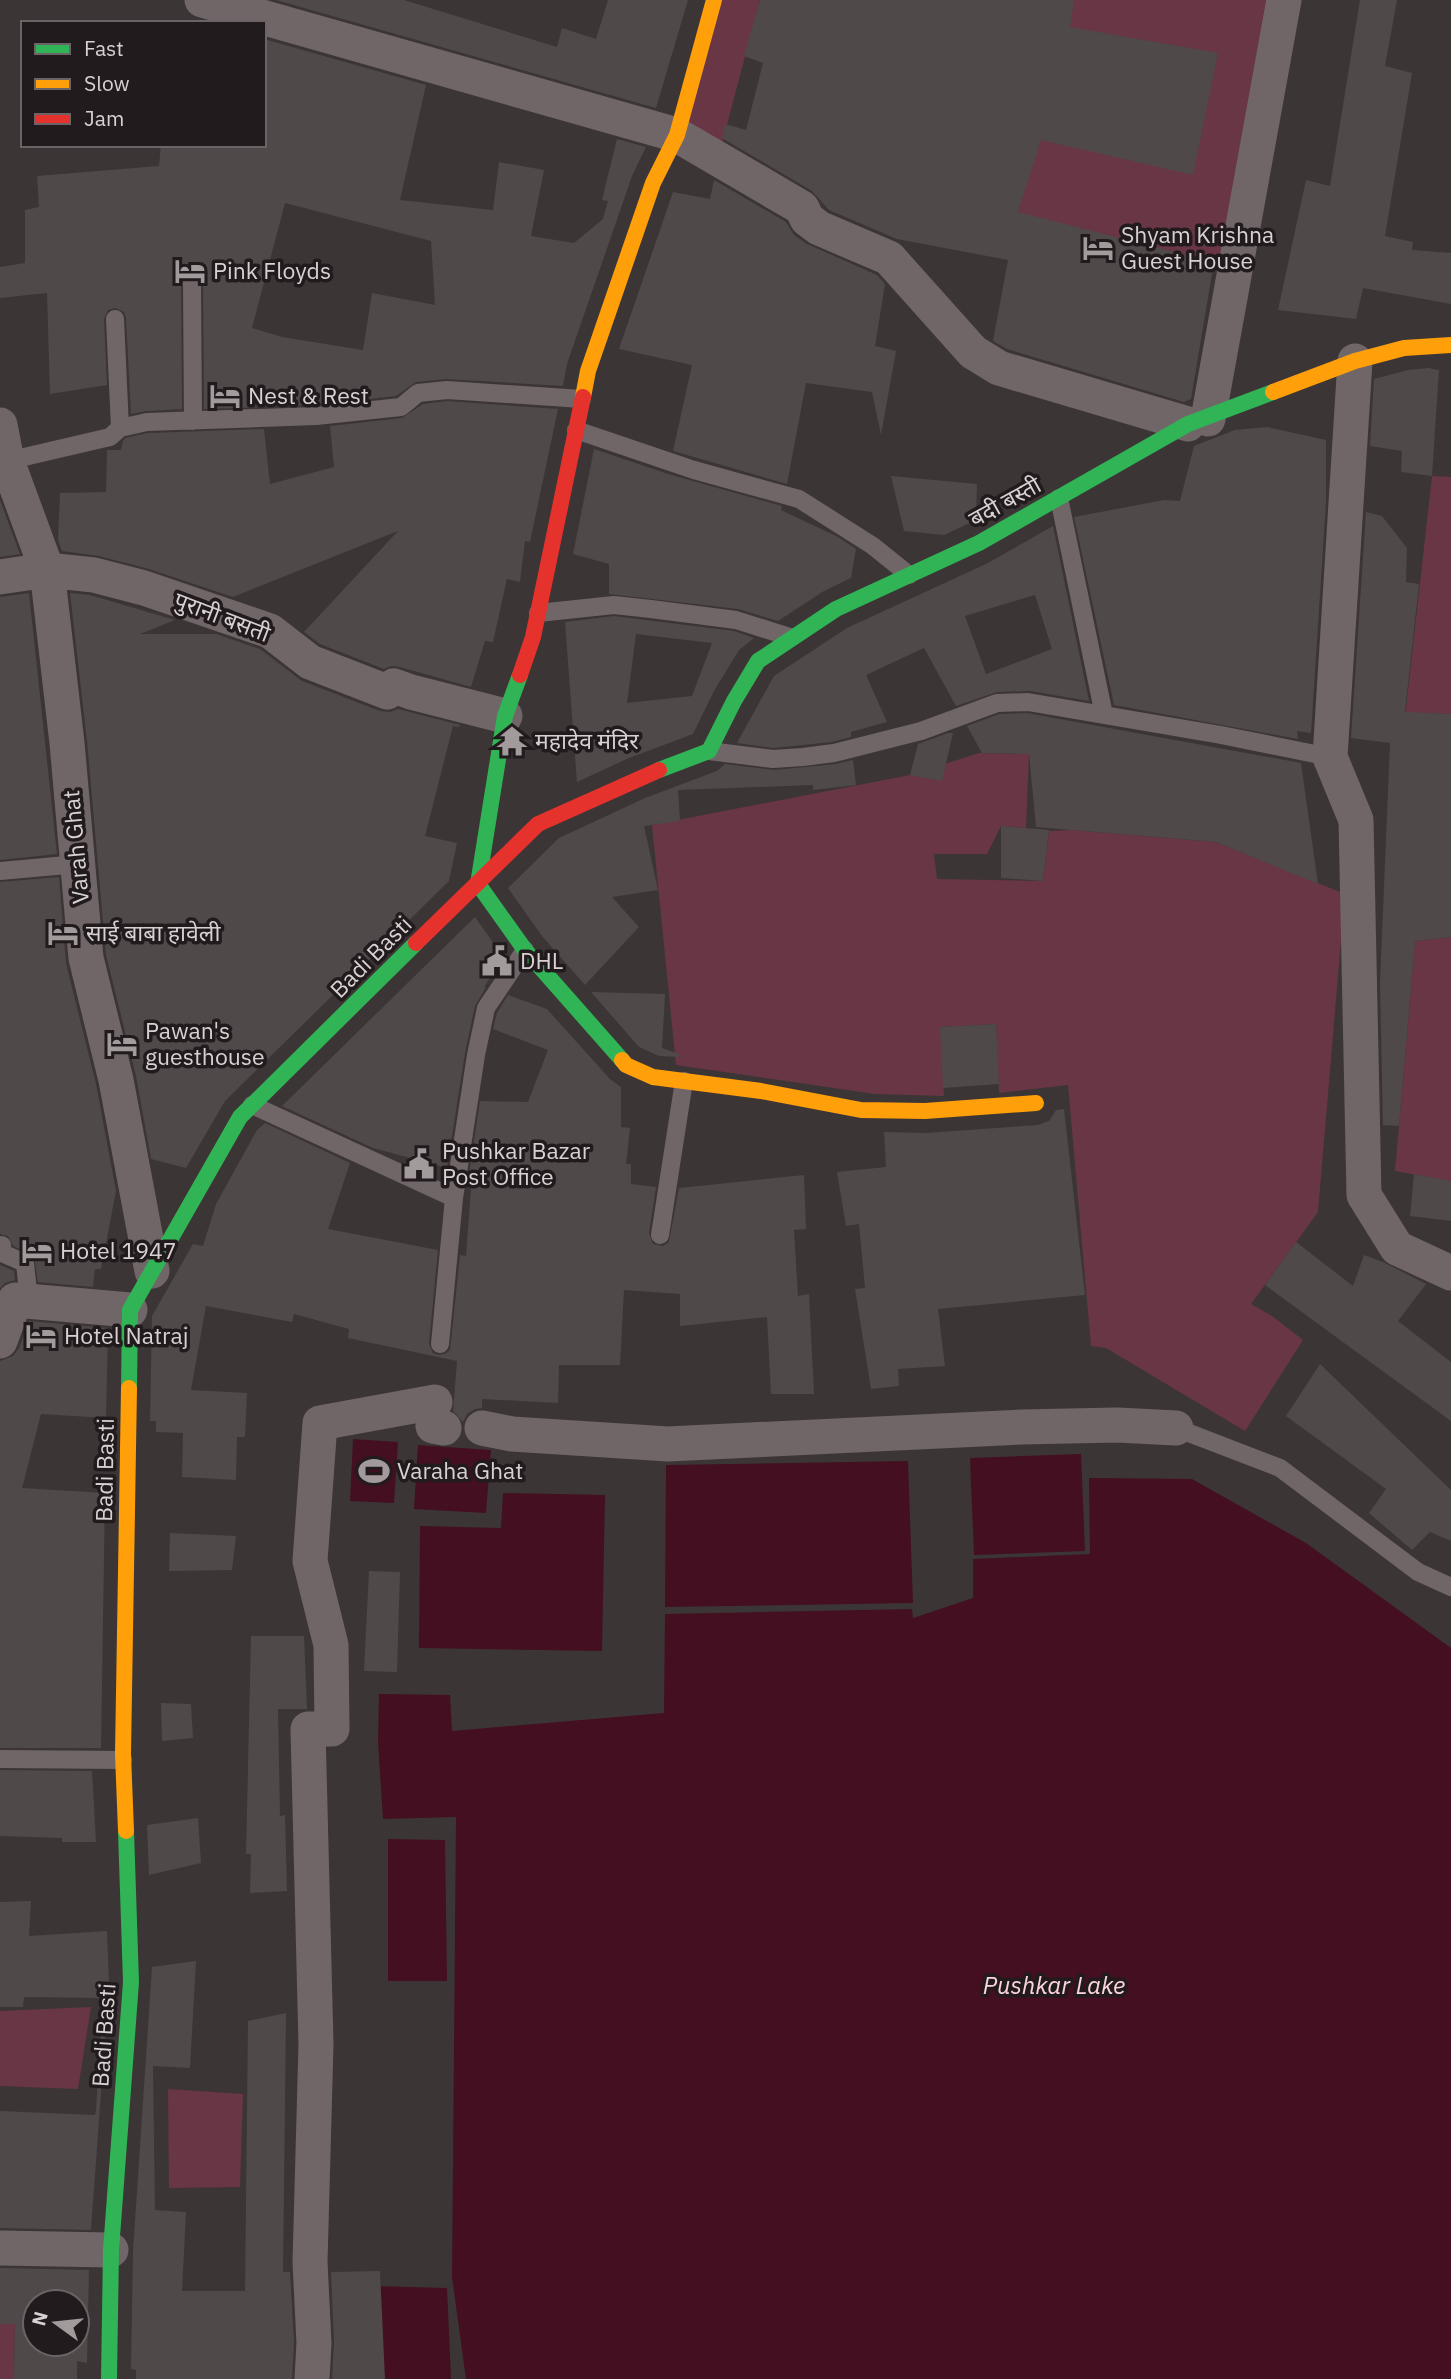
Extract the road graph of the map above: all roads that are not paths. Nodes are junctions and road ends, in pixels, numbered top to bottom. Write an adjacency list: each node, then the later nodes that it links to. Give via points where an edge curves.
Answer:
1 (202, 0): 4 (street)
2 (714, 0): 4 (street)
3 (1284, 0): 11 (street)
4 (677, 135): 9 (street, via 653,183); 11 (street, via 802,208 819,228 889,258 973,352 999,368)
5 (192, 283): 10 (lane)
6 (115, 319): 13 (lane)
7 (1451, 345): 8 (street, बदी बस्ती, via 1404,348)
8 (1355, 361): 11 (street, बदी बस्ती); 25 (street)
9 (582, 399): 10 (lane, via 438,391 418,393 401,407); 14 (street)
10 (193, 421): 13 (lane)
11 (1198, 421): 16 (street, बदी बस्ती)
12 (0, 425): 15 (street, Varah Ghat)
13 (120, 428): 15 (lane, via 110,437)
14 (576, 430): 18 (lane, via 799,499); 20 (street)
15 (7, 461): 17 (street, Varah Ghat)
16 (1059, 498): 18 (street, बदी बस्ती); 22 (lane)
17 (47, 570): 19 (street); 23 (street, पुरानी बसती, via 94,575 144,588 270,631 310,662 387,692 394,685); 26 (street, Varah Ghat)
18 (910, 575): 21 (street, बदी बस्ती, via 836,609)
19 (0, 577)
20 (538, 613): 21 (lane, via 614,605 736,621); 23 (street)
21 (792, 637): 24 (street, बदी बस्ती, via 758,661)
22 (1104, 715): 24 (lane, via 1028,702 997,703 921,731 834,753 773,759); 25 (lane)
23 (505, 716): 28 (street)
24 (709, 751): 28 (street, Badi Basti, via 538,824)
25 (1330, 757): 37 (street, via 1356,820 1364,1195 1397,1248)
26 (78, 864): 27 (lane); 36 (street, Varah Ghat, via 86,958 116,1080)
27 (0, 871)
28 (478, 884): 29 (street); 32 (street, Badi Basti)
29 (525, 950): 30 (street, via 626,1065 653,1077); 33 (lane, via 486,1008)
30 (684, 1081): 31 (street, via 861,1110 925,1111); 34 (lane)
31 (1036, 1103)
32 (252, 1105): 33 (lane); 36 (street, Badi Basti, via 240,1117)
33 (454, 1198): 41 (lane)
34 (660, 1235)
35 (2, 1245): 38 (lane, via 2,1253 26,1262)
36 (152, 1271): 39 (street, Badi Basti)
37 (1451, 1273)
38 (29, 1301): 39 (street); 40 (street, via 15,1300)
39 (130, 1310): 47 (street, Badi Basti)
40 (0, 1341)
41 (440, 1344)
42 (437, 1419): 51 (street, via 320,1423 310,1561 331,1645 332,1729 308,1729 316,2044)
43 (482, 1428): 44 (street, via 668,1444 1023,1427)
44 (1176, 1428): 45 (lane, via 1280,1468 1418,1572)
45 (1451, 1587)
46 (0, 1759): 47 (lane)
47 (123, 1760): 49 (street, Badi Basti, via 131,1982)
48 (0, 2248): 49 (street)
49 (111, 2250): 50 (street, Badi Basti)
50 (109, 2379)
51 (312, 2379)

